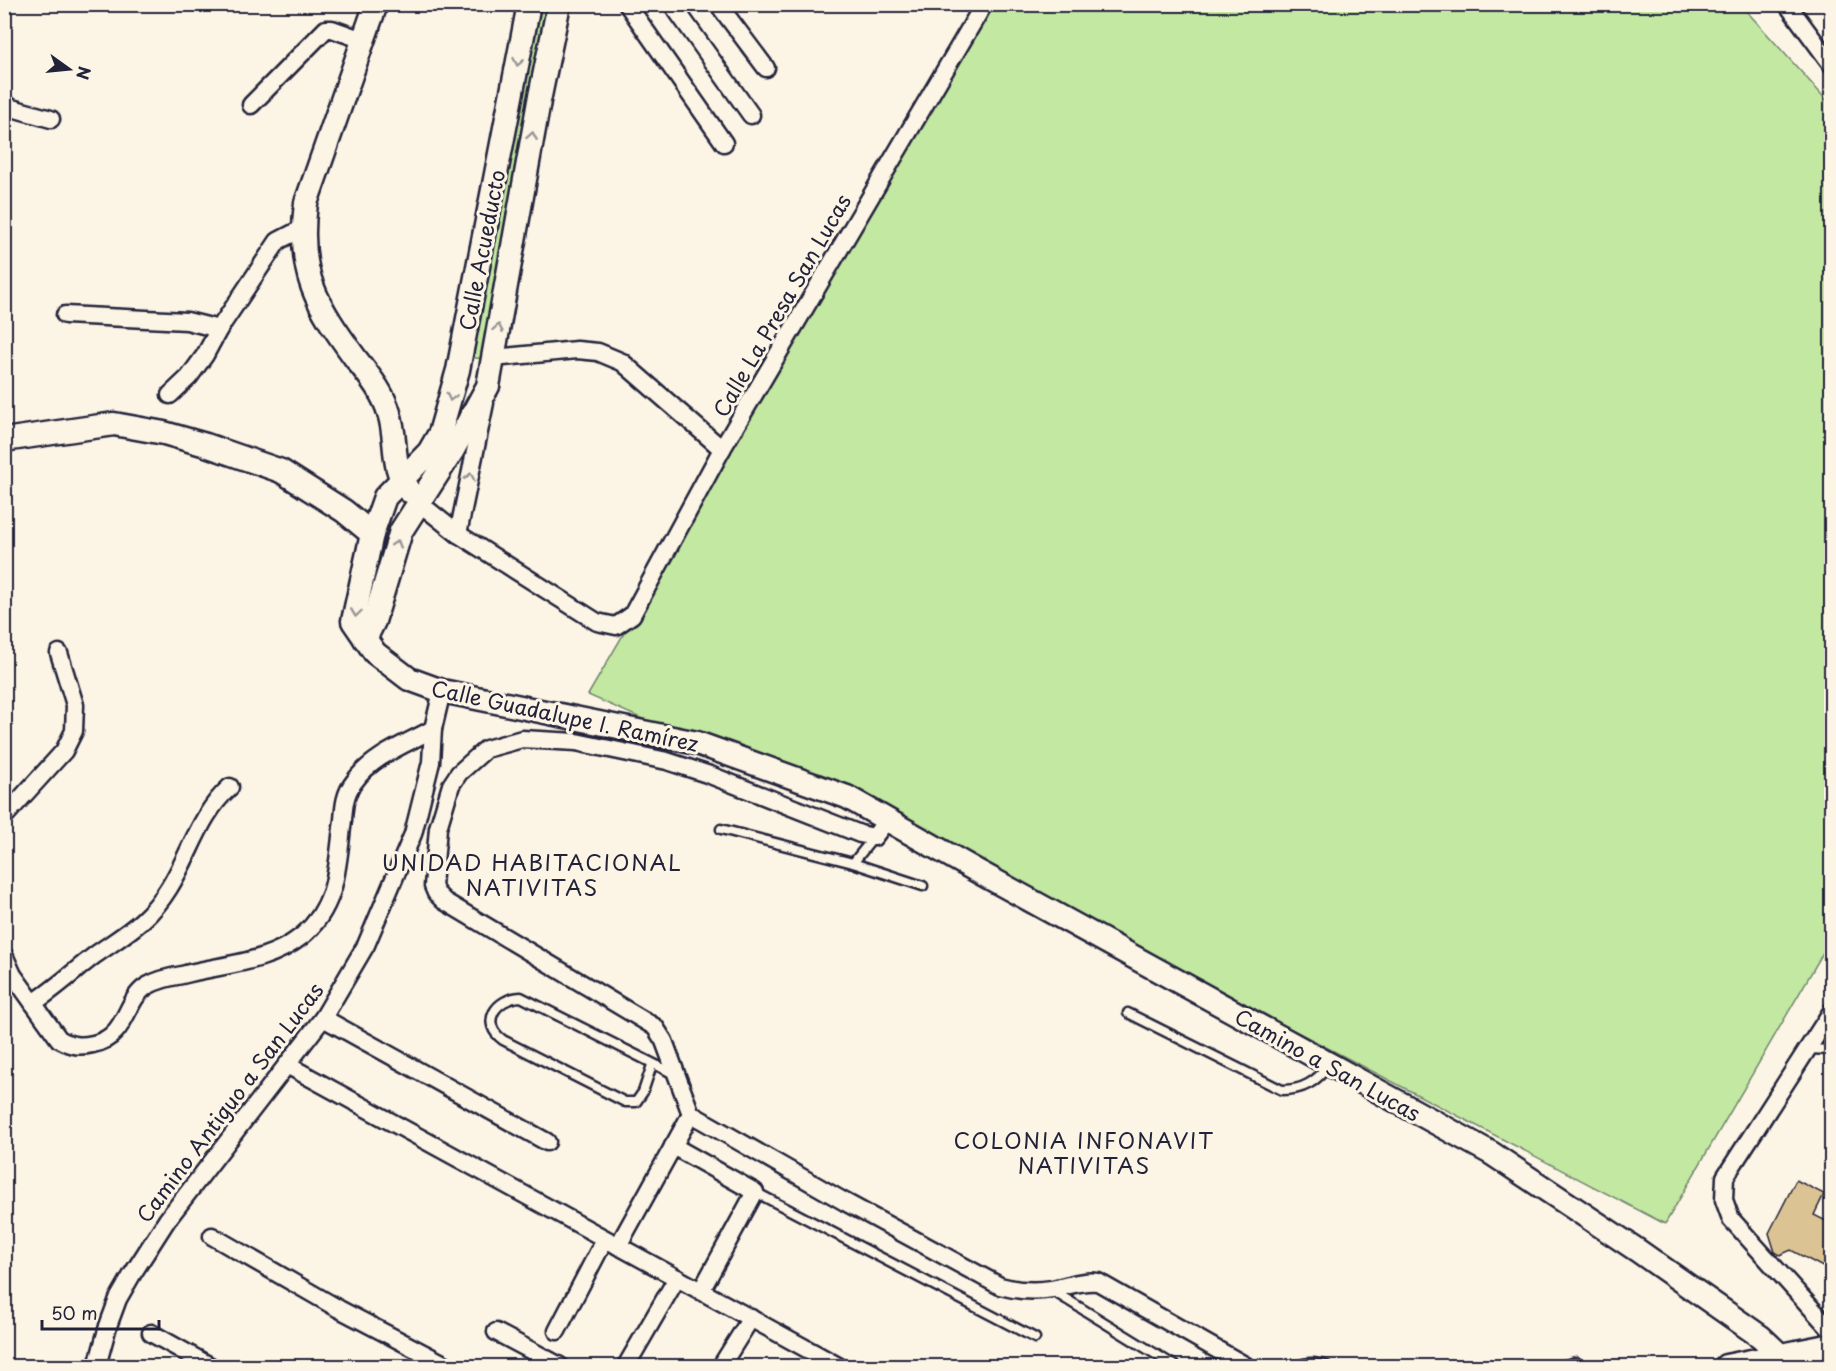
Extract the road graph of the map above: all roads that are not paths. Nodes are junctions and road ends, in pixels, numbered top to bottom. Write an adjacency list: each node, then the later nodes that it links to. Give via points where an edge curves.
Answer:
1 (375, 4): 9 (street)
2 (529, 4): 20 (street, Calle Acueducto, one-way to 20)
3 (559, 4): 21 (street, Calle Acueducto, one-way to 3)
4 (627, 4): 16 (street)
5 (672, 4): 14 (street)
6 (718, 4): 11 (street)
7 (984, 4): 24 (street, Calle La Presa San Lucas)
8 (1787, 4): 10 (street)
9 (363, 40): 13 (street, via 326,29); 17 (street, via 306,204)
10 (1832, 65)
11 (766, 68)
12 (4, 104): 15 (street)
13 (250, 105)
14 (751, 115)
15 (51, 119)
16 (724, 143)
17 (303, 228): 19 (street, via 278,241); 25 (street, via 307,274 316,298 380,390 390,414 395,462)
18 (65, 315): 19 (street, via 187,321)
19 (219, 329): 22 (street, via 189,377)
20 (458, 370): 21 (street); 25 (street, Calle Acueducto, one-way to 25, via 440,433 429,452)
21 (491, 371): 24 (street, via 577,350 598,352 622,362); 26 (street, Calle Acueducto, via 453,450); 29 (street, Calle Acueducto, one-way to 21)
22 (170, 394)
23 (4, 440): 27 (street, via 114,424 164,433 281,471)
24 (722, 449): 29 (street, Calle La Presa San Lucas, via 632,615 616,626 597,622)
25 (393, 489): 26 (street); 27 (street); 28 (street, Calle Guadalupe I. Ramírez)
26 (418, 502): 29 (street); 31 (street, Calle Acueducto, one-way to 26, via 401,531)
27 (344, 511): 28 (street)
28 (372, 534): 30 (street, Calle Guadalupe I. Ramírez)
29 (458, 534)
30 (366, 563): 31 (street); 32 (street, Calle Guadalupe I. Ramírez, one-way to 32, via 353,621)
31 (388, 572): 32 (street, Calle Acueducto, via 374,621)
32 (364, 639): 34 (street, Calle Guadalupe I. Ramírez, via 375,653 409,679)
33 (59, 653): 38 (street, via 75,705 74,731 64,751)
34 (442, 691): 35 (street, Camino Antiguo a San Lucas); 37 (street, Calle Guadalupe I. Ramírez, via 697,743)
35 (433, 729): 44 (street, via 374,762 354,781 346,795 336,882 318,919 302,936 262,958 189,973 146,987 123,1023 101,1043 81,1047 59,1039); 47 (street, Camino Antiguo a San Lucas, via 431,762 412,834 366,945)
36 (230, 787): 44 (street, via 215,801 169,888 149,916)
37 (847, 797): 39 (street, Camino a San Lucas)
38 (4, 816)
39 (881, 828): 41 (lane); 52 (street, Camino a San Lucas); 53 (street, via 860,834 700,771 576,742 522,739 501,744 486,749 459,773 451,785 438,828 433,871 436,893 655,1027)
40 (721, 829): 41 (lane)
41 (853, 863): 42 (lane)
42 (923, 886)
43 (4, 955): 44 (street)
44 (33, 1004)
45 (1832, 1011): 48 (street)
46 (1128, 1013): 52 (lane, via 1282,1090 1295,1090 1318,1079)
47 (323, 1018): 50 (street, Camino Antiguo a San Lucas); 55 (street)
48 (1808, 1049): 49 (lane); 65 (street, via 1725,1177 1724,1200 1731,1219)
49 (1832, 1050)
50 (287, 1065): 59 (street); 73 (street, Camino Antiguo a San Lucas, via 167,1220 133,1273 118,1299)
51 (652, 1065): 51 (lane, via 636,1102 625,1102 503,1040 491,1025 498,1005 521,997); 53 (lane)
52 (1329, 1065): 70 (street, Camino a San Lucas, via 1491,1153 1761,1337)
53 (677, 1076): 54 (street)
54 (691, 1114): 56 (street); 61 (street, via 1000,1286 1019,1292)
55 (547, 1142)
56 (673, 1146): 57 (street); 59 (street)
57 (755, 1192): 62 (street); 68 (lane)
58 (212, 1236): 75 (street)
59 (611, 1242): 60 (street); 64 (street)
60 (677, 1278): 62 (street); 77 (street)
61 (1050, 1289): 80 (lane); 81 (street, via 1086,1280 1098,1282)
62 (701, 1292): 63 (street)
63 (750, 1318): 71 (street); 78 (street)
64 (557, 1331)
65 (1832, 1331)
66 (496, 1332): 76 (street)
67 (151, 1334): 74 (street)
68 (1035, 1338)
69 (1832, 1345): 70 (street)
70 (1774, 1360): 85 (street)
71 (817, 1361): 79 (street)
72 (1576, 1362): 84 (lane)
73 (97, 1366)
74 (210, 1366)
75 (448, 1366)
76 (560, 1366)
77 (626, 1366)
78 (720, 1366)
79 (838, 1366)
80 (1175, 1366)
81 (1246, 1366)
82 (1298, 1366): 83 (lane)
83 (1327, 1366)
84 (1561, 1366)
85 (1726, 1366)

